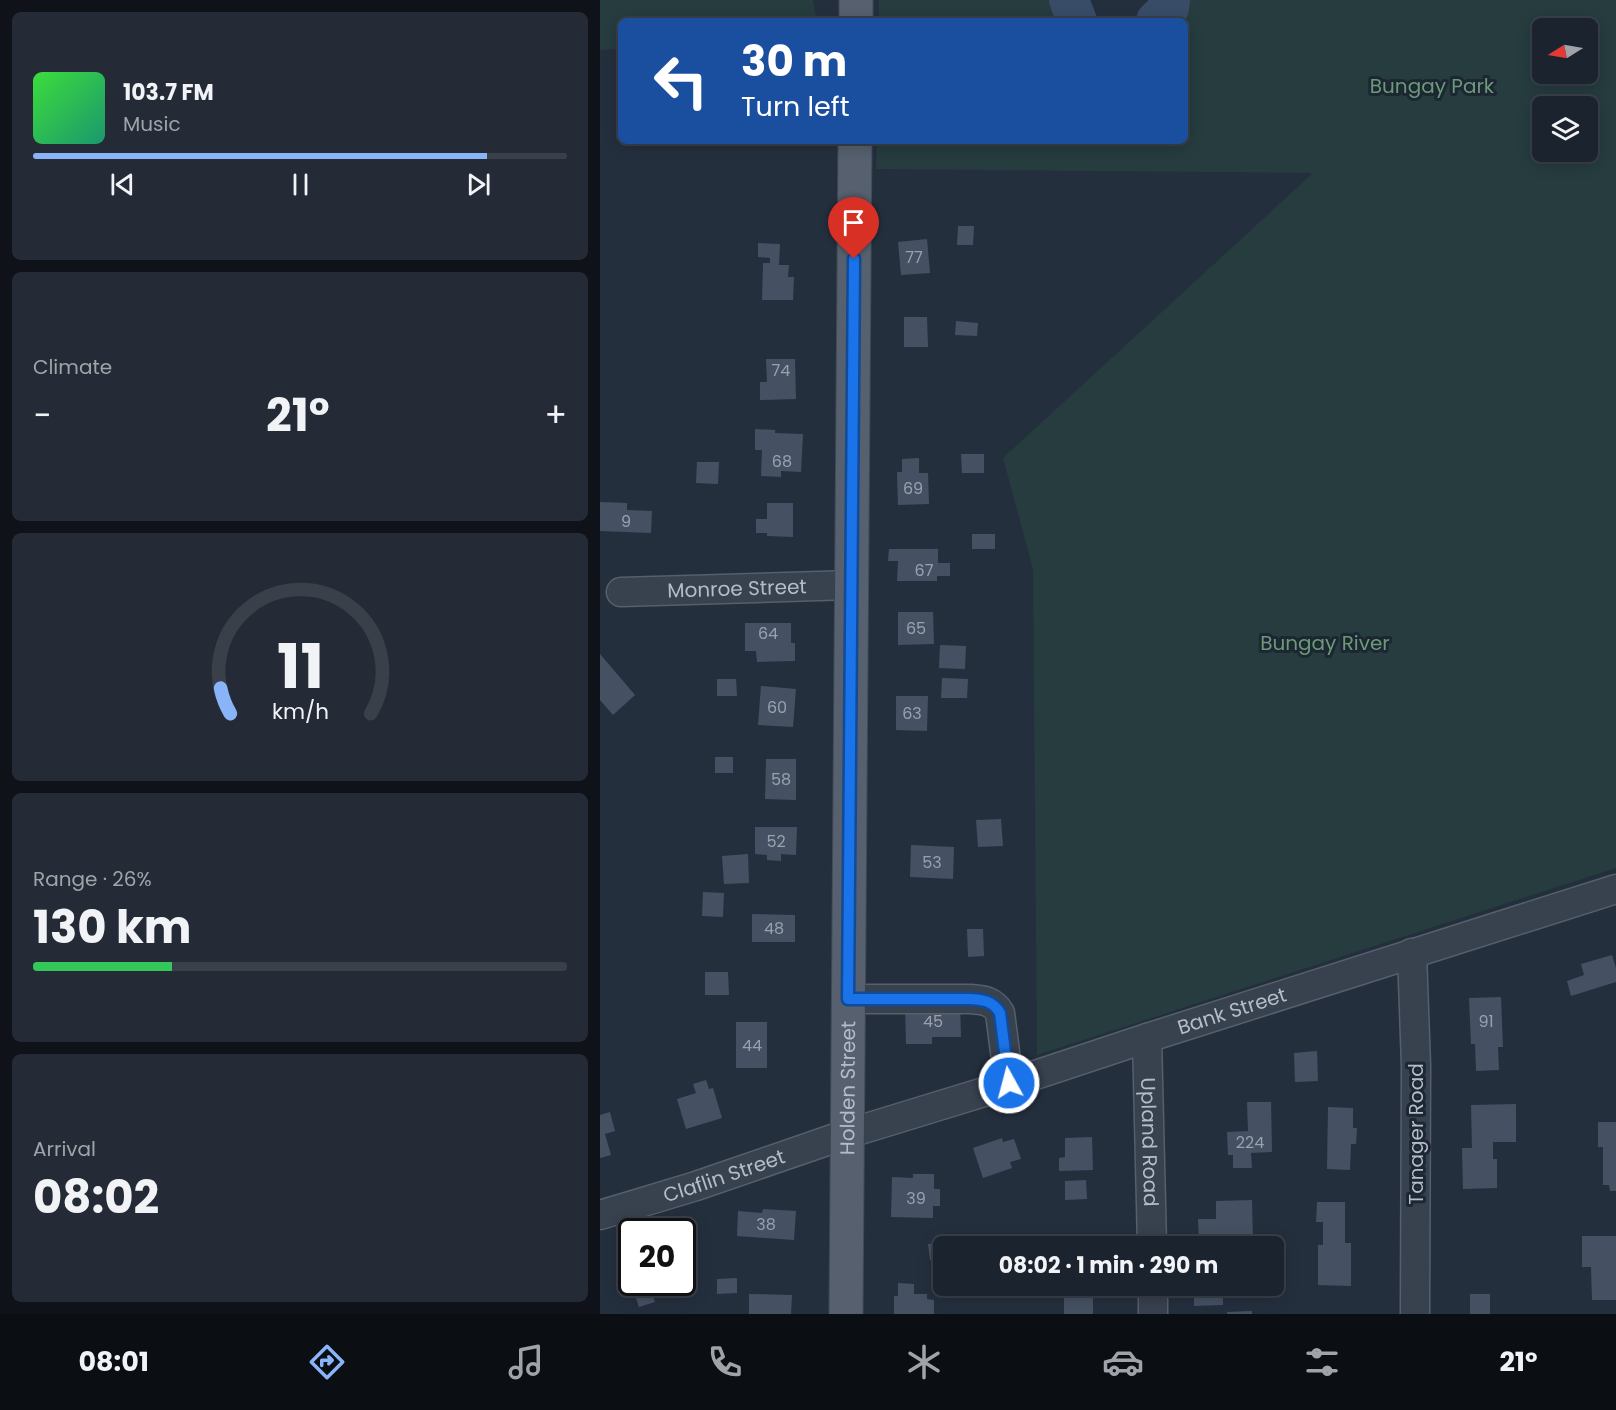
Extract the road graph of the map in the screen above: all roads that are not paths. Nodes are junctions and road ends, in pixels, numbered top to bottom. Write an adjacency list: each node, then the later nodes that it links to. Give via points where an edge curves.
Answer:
1 (856, 0): 2 (main road)
2 (856, 18)
3 (855, 144): 4 (main road, Holden Street)
4 (851, 585): 5 (street, Monroe Street); 8 (main road, Holden Street)
5 (621, 592)
6 (1616, 889): 7 (street, Bank Street)
7 (1412, 953): 9 (street, Bank Street); 17 (street, Tanager Road, via 1416,1066)
8 (848, 999): 10 (street, via 988,1001 1000,1013); 11 (main road, Holden Street)
9 (1147, 1038): 10 (street, Bank Street); 13 (street, Upland Road)
10 (1009, 1083): 11 (street, Bank Street)
11 (847, 1134): 12 (street, Claflin Street); 15 (main road, Holden Street)
12 (600, 1215)
13 (1152, 1236)
14 (1153, 1296): 16 (street)
15 (846, 1314)
16 (1153, 1314)
17 (1415, 1314)

